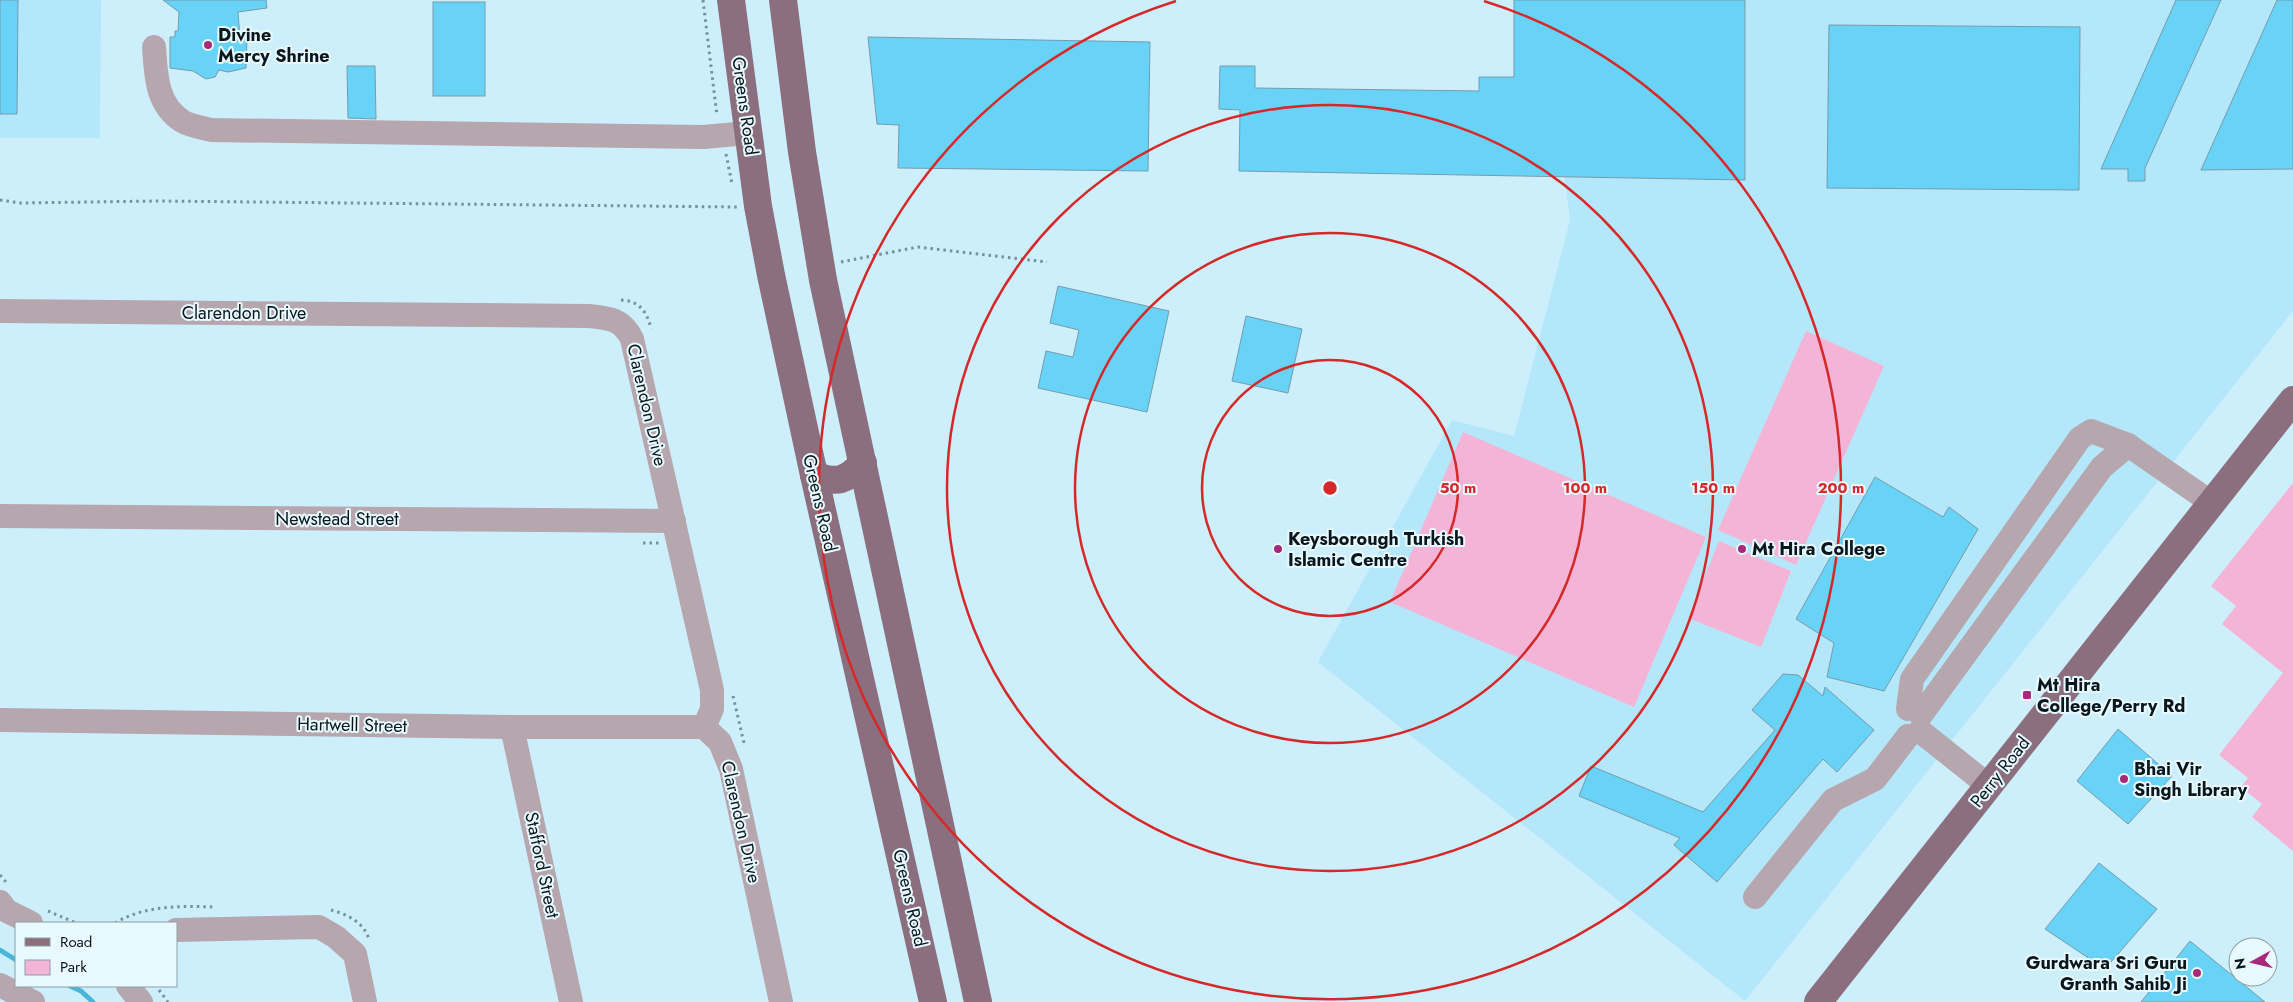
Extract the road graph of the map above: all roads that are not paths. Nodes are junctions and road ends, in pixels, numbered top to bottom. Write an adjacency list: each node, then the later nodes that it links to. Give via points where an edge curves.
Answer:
1 (731, 0): 4 (main road, Greens Road)
2 (783, 0): 8 (main road, via 802,152 823,280)
3 (154, 47): 4 (street, via 157,81 165,107 183,122 212,130 702,137)
4 (748, 133): 9 (main road, Greens Road, via 771,275)
5 (0, 311): 12 (street, Clarendon Drive, via 588,316 616,321 626,327 632,339)
6 (2293, 400): 10 (main road, Perry Road)
7 (2128, 445): 10 (street); 14 (street, via 2102,466); 14 (street, via 2091,431 2080,438 1912,679)
8 (863, 463): 9 (main road, via 838,481); 30 (main road)
9 (814, 475): 29 (main road, Greens Road)
10 (2212, 504): 17 (main road, Perry Road)
11 (0, 516): 12 (street, Newstead Street)
12 (674, 522): 16 (street, Clarendon Drive, via 712,690 712,709)
13 (0, 720): 15 (street, Hartwell Street)
14 (1914, 723): 17 (street); 18 (street, via 1875,779 1833,800)
15 (512, 727): 16 (street, Hartwell Street); 27 (street, Stafford Street)
16 (704, 727): 28 (street, Clarendon Drive, via 720,742 731,769)
17 (1989, 786): 31 (main road, Perry Road)
18 (1755, 897)
19 (0, 902): 20 (street, via 7,911)
20 (29, 922)
21 (178, 930): 26 (street, via 319,927 336,936 355,954)
22 (0, 985): 24 (street)
23 (129, 987): 25 (street)
24 (32, 1002)
25 (141, 1002)
26 (365, 1002)
27 (571, 1002)
28 (781, 1002)
29 (933, 1002)
30 (978, 1002)
31 (1818, 1002)

